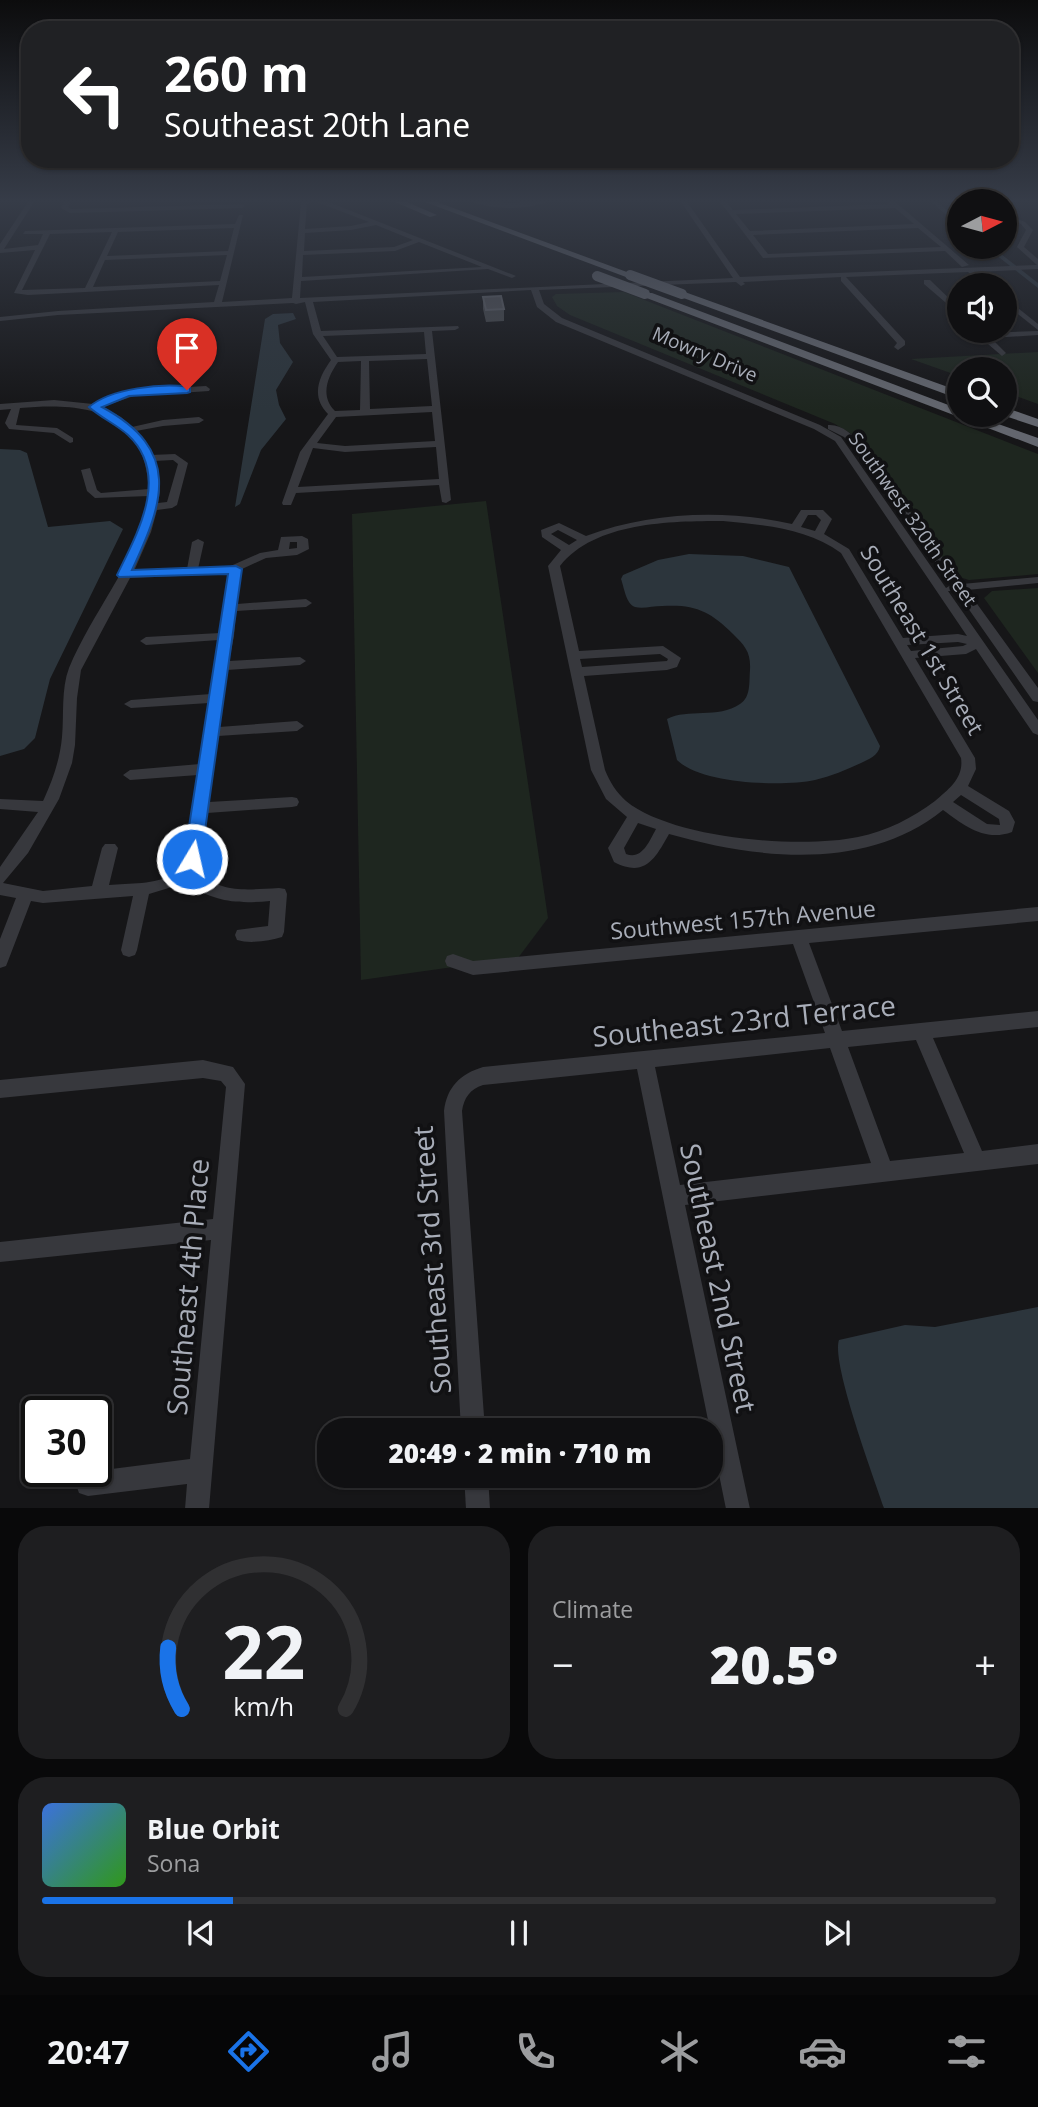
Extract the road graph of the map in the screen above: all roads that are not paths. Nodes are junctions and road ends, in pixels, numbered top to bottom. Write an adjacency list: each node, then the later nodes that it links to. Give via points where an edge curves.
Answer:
1 (28, 269): 18 (street, via 17,290)
2 (97, 269): 18 (street)
3 (227, 269): 17 (street)
4 (299, 269): 13 (street)
5 (485, 269): 13 (street)
6 (493, 269): 12 (street)
7 (615, 269): 42 (highway, bridge)
8 (731, 269): 15 (street)
9 (954, 269): 11 (street)
10 (584, 271): 47 (highway, bridge)
11 (906, 274): 14 (street); 15 (street)
12 (512, 276)
13 (298, 279): 26 (street)
14 (844, 279): 15 (street); 36 (street, via 902,343)
15 (740, 282): 20 (street)
16 (927, 282): 21 (street)
17 (223, 283): 18 (street); 27 (street)
18 (88, 289)
19 (534, 290): 20 (street); 23 (street); 77 (street, Southwest 320th Street, via 542,308 559,320 838,439)
20 (547, 290): 59 (street, Mowry Drive, via 553,306 566,316 823,423 848,435)
21 (942, 296): 22 (street); 25 (street)
22 (947, 296)
23 (325, 300): 24 (street); 33 (street)
24 (309, 301): 26 (street); 33 (street)
25 (947, 301)
26 (296, 302): 27 (street)
27 (217, 305): 29 (street)
28 (1017, 311): 32 (street)
29 (0, 316)
30 (455, 328): 31 (street)
31 (428, 329): 33 (street); 38 (street)
32 (1038, 331): 34 (street)
33 (317, 332): 40 (street)
34 (1017, 332)
35 (992, 343): 37 (street)
36 (898, 347)
37 (1002, 353)
38 (431, 356): 39 (street); 46 (street)
39 (365, 359): 40 (street); 48 (street)
40 (335, 360): 49 (street, via 321,386 321,398)
41 (206, 389): 45 (street, via 128,393)
42 (947, 391)
43 (18, 405): 44 (street); 45 (street); 55 (street, via 12,427 55,429)
44 (0, 407)
45 (94, 407): 54 (street)
46 (436, 409): 48 (street); 57 (street)
47 (947, 409)
48 (365, 413): 49 (street)
49 (333, 414): 58 (street)
50 (1017, 416): 52 (highway)
51 (199, 421): 54 (street)
52 (1038, 423)
53 (996, 427): 56 (highway)
54 (130, 430): 60 (street)
55 (70, 440)
56 (1038, 443)
57 (440, 444): 58 (street, via 345,449); 62 (street)
58 (310, 445): 63 (street)
59 (859, 447): 76 (street, Southwest 320th Street)
60 (149, 458): 64 (street); 67 (street, via 175,457 183,463 172,505)
61 (86, 470): 64 (street, via 92,491 99,496)
62 (444, 482): 63 (street); 65 (street)
63 (292, 490): 66 (street)
64 (155, 492): 67 (street)
65 (446, 500)
66 (287, 503)
67 (153, 507): 74 (street)
68 (797, 530): 69 (street, Southeast 1st Street); 69 (street, via 805,512 819,512 827,519); 87 (street, Southeast 1st Street, via 738,520 678,519 627,527 577,546 556,561 553,571)
69 (817, 536): 83 (street, Southeast 1st Street, via 845,551)
70 (198, 542): 73 (street)
71 (283, 554): 72 (street, via 261,556)
72 (236, 569): 73 (street); 79 (street)
73 (192, 571): 74 (street)
74 (124, 575): 102 (street, via 75,670 66,754)
75 (1038, 580): 76 (street)
76 (959, 587): 77 (street); 84 (street, Southwest 320th Street)
77 (941, 589): 85 (street, Southwest 320th Street)
78 (306, 603): 79 (street)
79 (231, 608): 80 (street)
80 (228, 636): 82 (street); 90 (street)
81 (934, 640): 83 (street); 85 (street, via 958,638); 86 (street)
82 (146, 641)
83 (901, 642): 88 (street, Southeast 1st Street)
84 (999, 642): 85 (street); 93 (street, Southwest 320th Street)
85 (977, 643): 86 (street, via 966,650); 96 (street, Southwest 320th Street)
86 (942, 652): 88 (street)
87 (572, 655): 91 (street); 91 (street, via 663,650 675,658 667,666)
88 (909, 655): 105 (street, Southeast 1st Street, via 966,753 969,769 952,795 894,831 818,848 744,845)
89 (300, 661): 90 (street)
90 (222, 666): 92 (street)
91 (576, 672): 104 (street, via 603,786 617,803)
92 (217, 698): 94 (street); 97 (street)
93 (1038, 698)
94 (131, 704)
95 (298, 726): 97 (street)
96 (1038, 730)
97 (212, 732): 98 (street)
98 (206, 769): 99 (street); 103 (street)
99 (130, 775)
100 (292, 802): 103 (street)
101 (0, 804): 102 (street)
102 (47, 807): 108 (street)
103 (200, 808): 107 (street)
104 (642, 817): 105 (street); 105 (street, via 616,848 619,858 627,862 645,859)
105 (665, 827)
106 (110, 848): 111 (street)
107 (185, 875): 109 (street, via 165,885); 114 (street, via 223,897 279,894 276,932)
108 (0, 878)
109 (142, 888): 111 (street); 116 (street)
110 (0, 889): 112 (street)
111 (99, 892): 112 (street)
112 (25, 895): 117 (street)
113 (1038, 914): 115 (street, Southwest 157th Avenue)
114 (243, 935)
115 (799, 937): 118 (street, Southwest 157th Avenue, via 473,968); 121 (street)
116 (129, 950)
117 (0, 961)
118 (453, 961)
119 (1038, 1019): 120 (street, Southeast 23rd Terrace)
120 (921, 1030): 121 (street, Southeast 23rd Terrace); 126 (street)
121 (836, 1039): 122 (street, Southeast 23rd Terrace); 127 (street)
122 (643, 1059): 124 (street, Southeast 23rd Terrace, via 483,1076); 128 (street, Southeast 2nd Street)
123 (0, 1089): 129 (street, Southeast 4th Place, via 197,1069 228,1074 237,1090)
124 (461, 1089): 131 (street, Southeast 3rd Street, via 453,1111)
125 (1038, 1154): 126 (street)
126 (977, 1161): 127 (street)
127 (884, 1171): 128 (street)
128 (672, 1196): 137 (street, Southeast 2nd Street)
129 (224, 1228): 130 (street); 132 (street, Southeast 4th Place)
130 (0, 1252)
131 (472, 1418)
132 (201, 1470): 133 (street); 135 (street, Southeast 4th Place)
133 (112, 1481)
134 (477, 1488): 136 (street)
135 (197, 1508)
136 (478, 1508)
137 (738, 1508)

